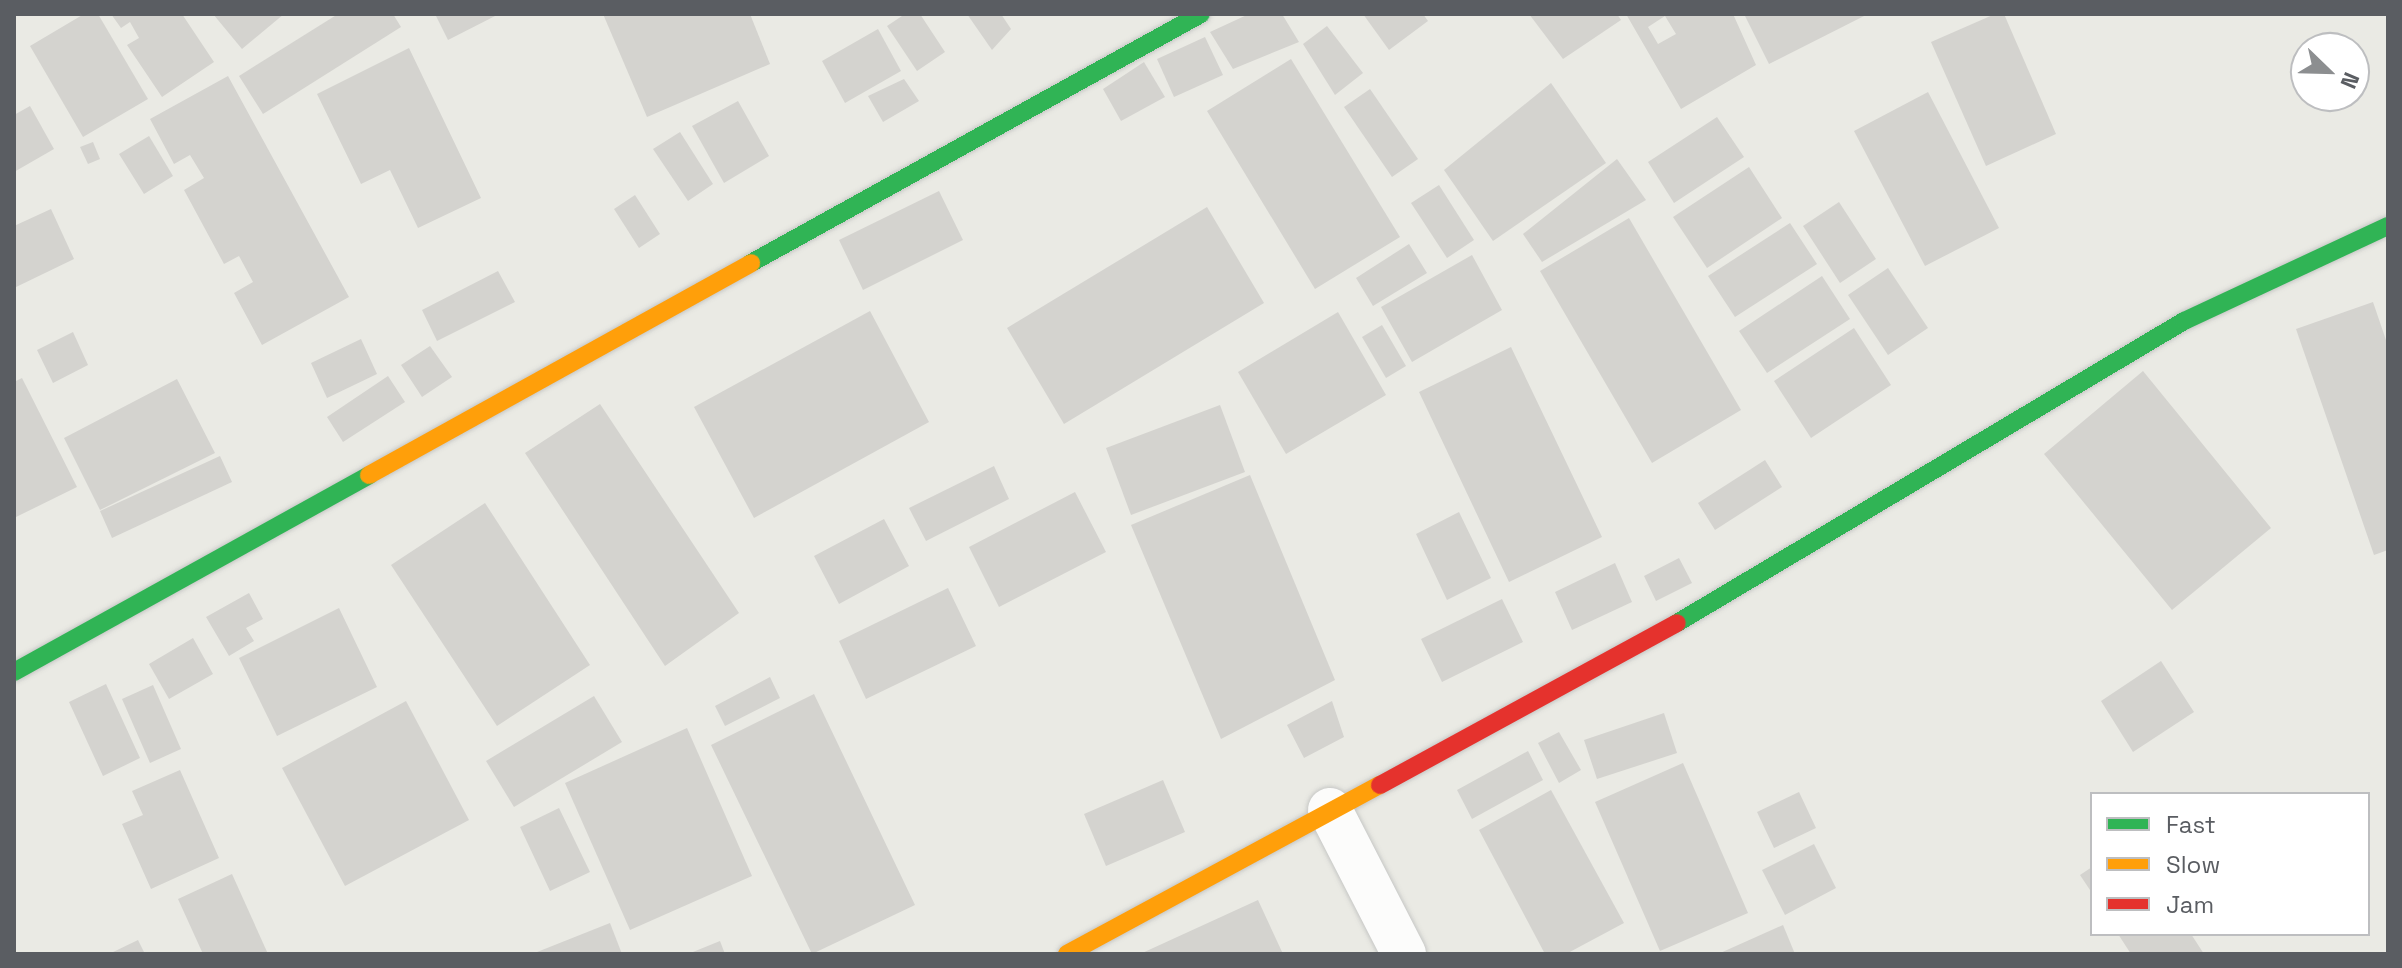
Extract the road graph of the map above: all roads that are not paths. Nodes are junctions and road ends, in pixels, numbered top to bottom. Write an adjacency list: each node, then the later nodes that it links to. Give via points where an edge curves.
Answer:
1 (1201, 14): 3 (street)
2 (2388, 226): 4 (street, via 2184,321 1638,646)
3 (14, 672)
4 (1330, 810): 5 (street); 6 (street)
5 (1067, 954)
6 (1404, 954)

